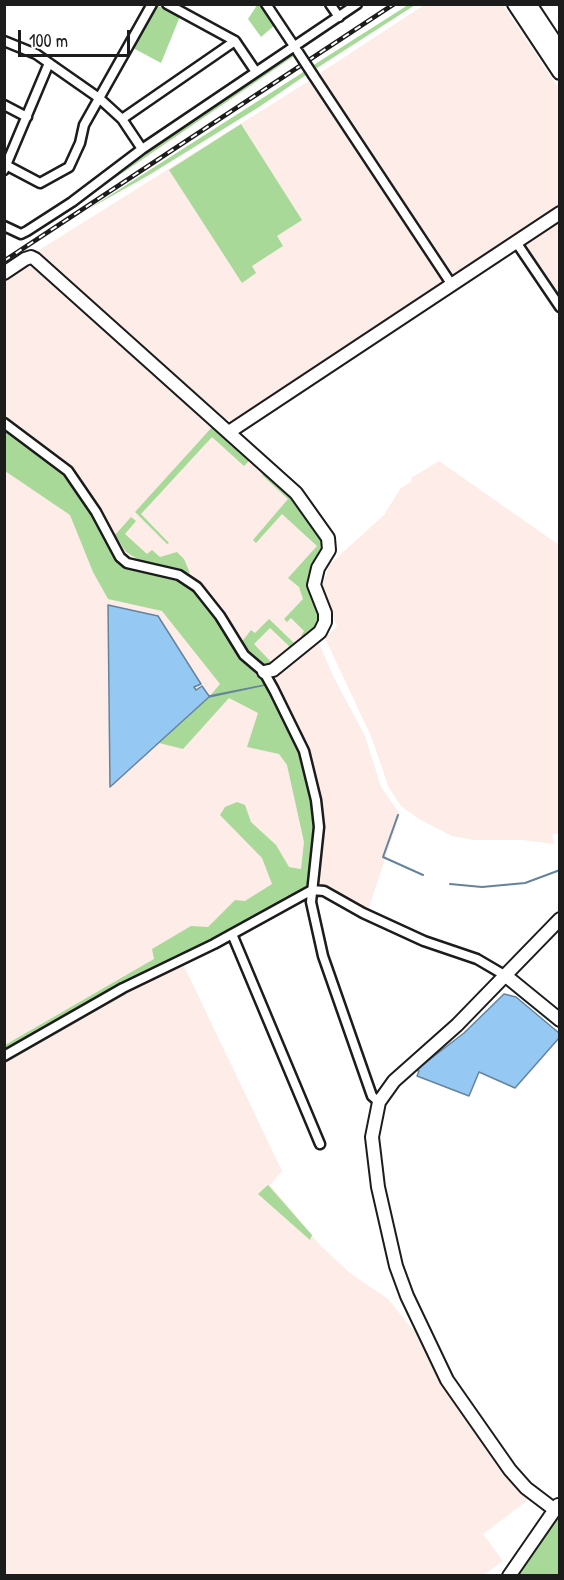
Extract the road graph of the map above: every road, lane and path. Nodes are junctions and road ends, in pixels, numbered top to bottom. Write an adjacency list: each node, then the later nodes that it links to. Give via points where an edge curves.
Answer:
1 (152, 4): 16 (street)
2 (167, 4): 10 (street)
3 (266, 4): 11 (street)
4 (330, 4): 8 (street)
5 (357, 4): 8 (street)
6 (515, 4): 15 (main road)
7 (529, 4): 12 (main road)
8 (339, 17): 11 (street)
9 (4, 41): 13 (street)
10 (235, 41): 14 (street); 19 (street)
11 (296, 49): 14 (street); 26 (street, bridge)
12 (560, 51)
13 (49, 63): 16 (street); 18 (street)
14 (256, 72): 20 (street)
15 (560, 72)
16 (99, 98): 19 (street); 21 (street, via 69,167 40,183)
17 (4, 105): 18 (street)
18 (27, 117): 21 (street)
19 (122, 119): 20 (street)
20 (142, 148): 23 (street, via 27,231 21,234)
21 (5, 166)
22 (560, 213): 24 (street)
23 (4, 226)
24 (516, 242): 26 (street); 27 (street)
25 (4, 273): 29 (street, via 25,259 35,259)
26 (452, 285): 29 (street)
27 (560, 307)
28 (4, 423): 30 (street, via 68,471 120,556 128,563 189,580 220,616 244,656)
29 (229, 432): 30 (street, via 296,493 330,544 314,585 325,613 320,632 273,670)
30 (264, 672): 31 (street, via 301,742 316,800 319,827)
31 (312, 890): 33 (street); 34 (street, via 324,891 363,913 424,941 477,959); 37 (street, via 311,903 323,956 372,1096)
32 (560, 919): 34 (street)
33 (232, 934): 36 (street, via 123,988); 38 (street)
34 (506, 976): 35 (street); 37 (street, via 394,1081)
35 (560, 1020)
36 (4, 1056)
37 (379, 1102): 39 (street, via 372,1137 378,1187 407,1296 447,1380 467,1412 526,1488)
38 (320, 1144)
39 (557, 1507): 40 (street)
40 (509, 1575)

